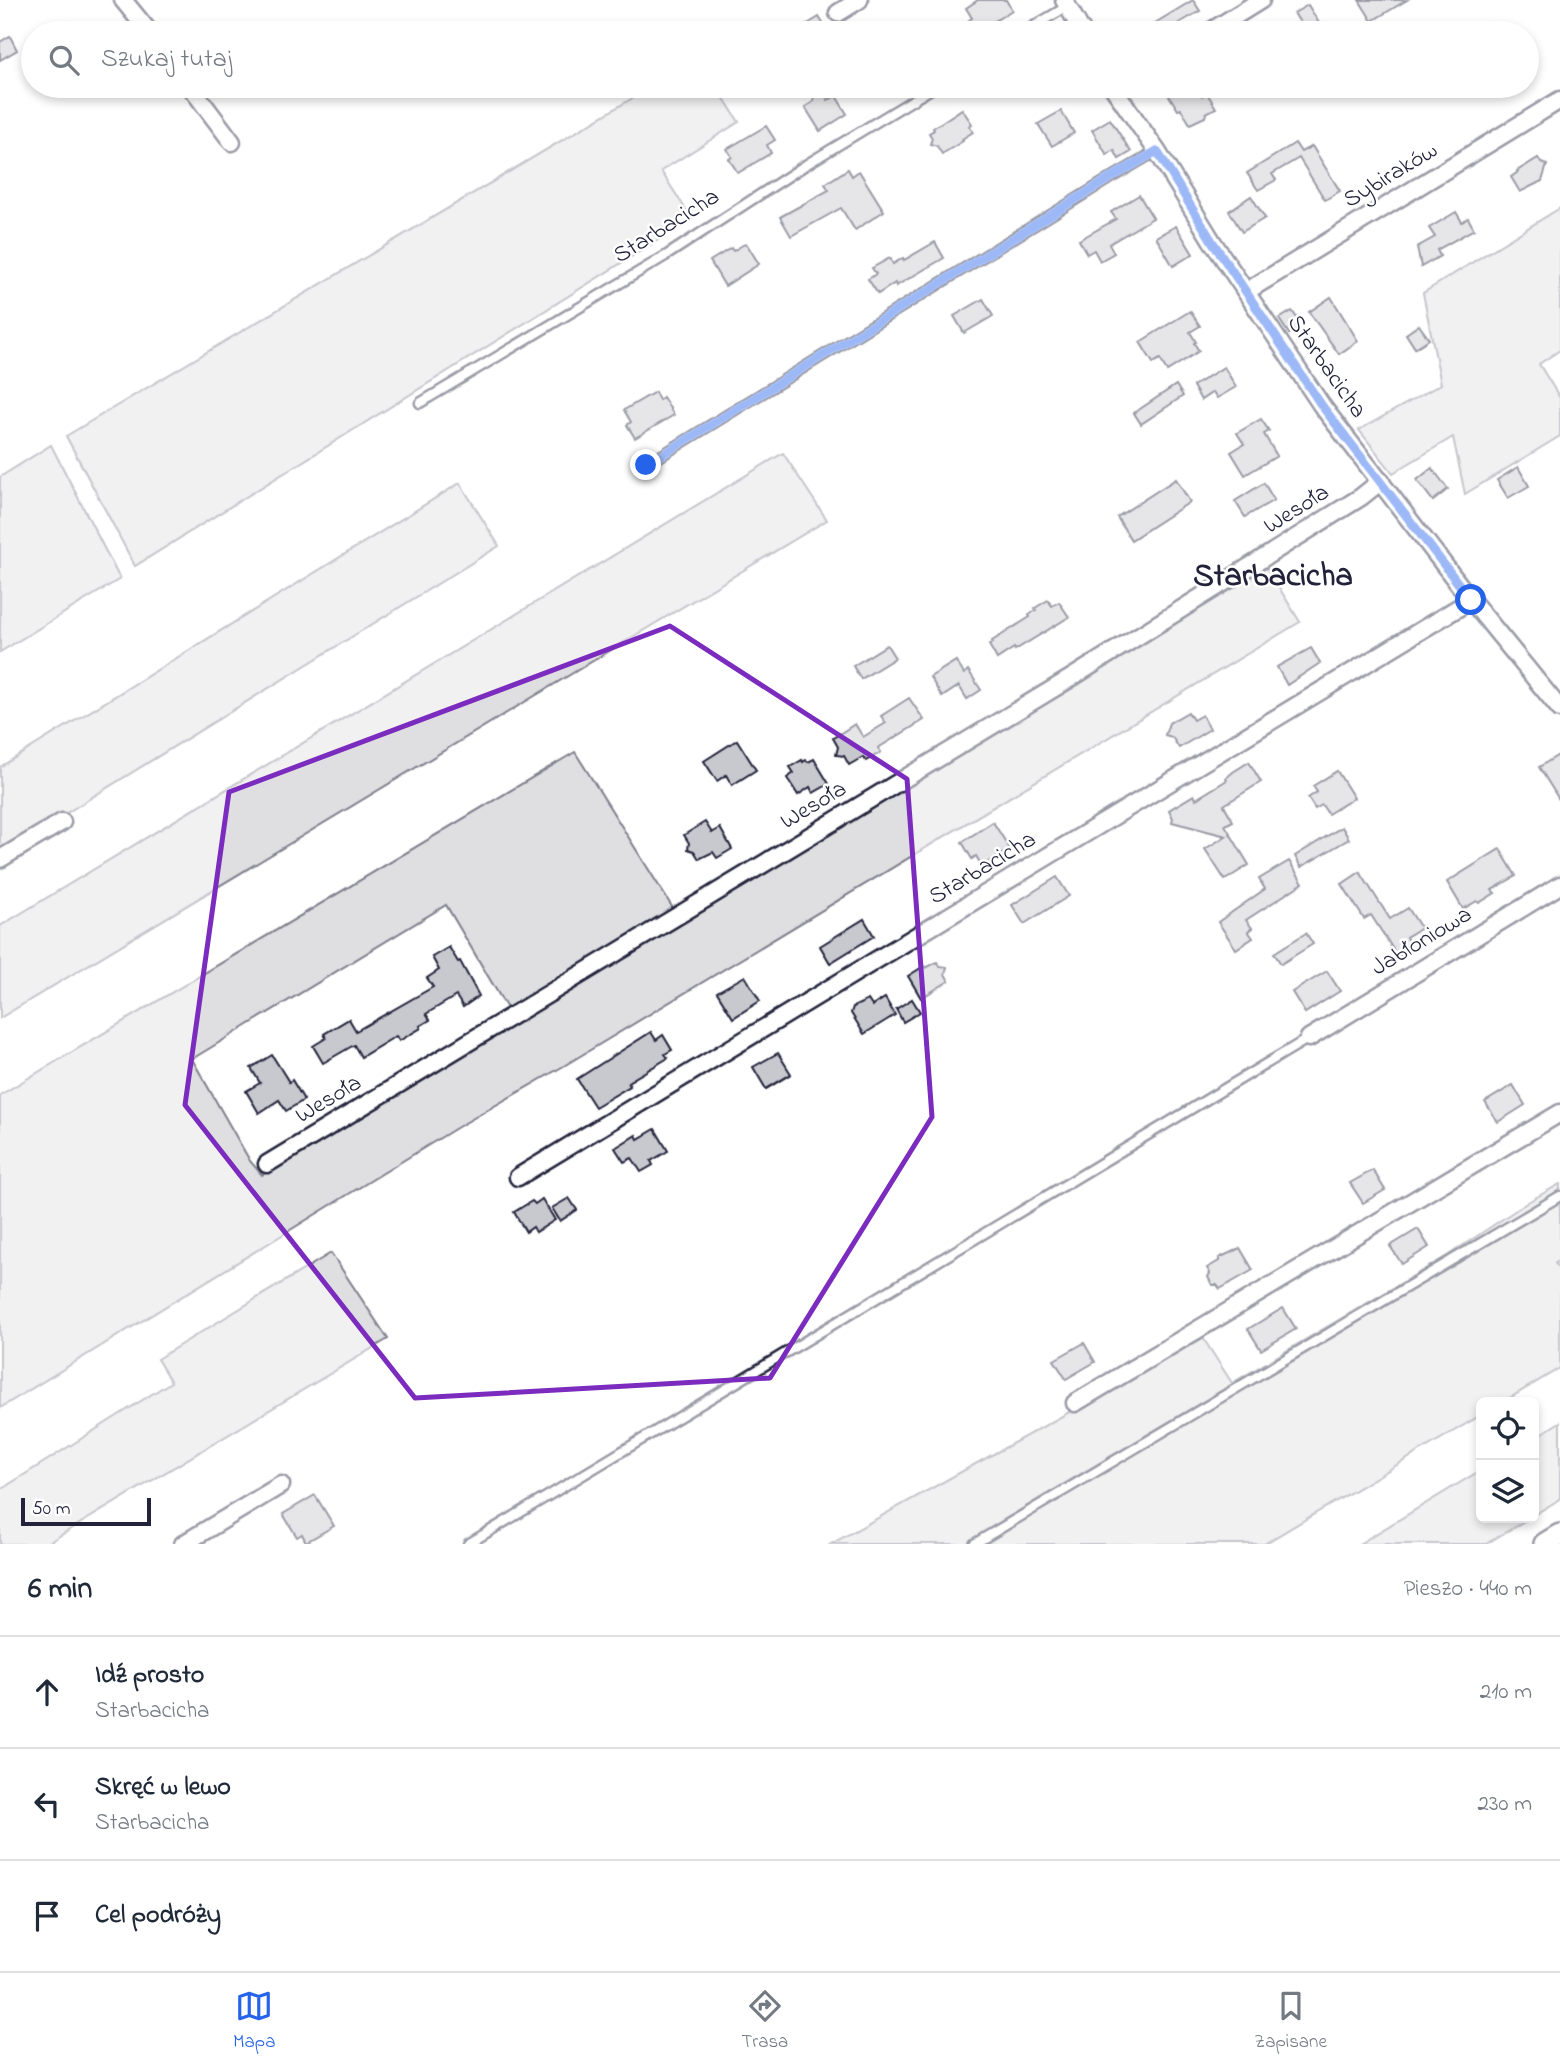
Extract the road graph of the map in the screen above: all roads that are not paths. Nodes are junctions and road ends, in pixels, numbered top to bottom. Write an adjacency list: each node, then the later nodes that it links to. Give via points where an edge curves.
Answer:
1 (123, 0): 6 (street)
2 (859, 0): 5 (street)
3 (1261, 0): 9 (street)
4 (1066, 3): 7 (lane); 8 (street)
5 (838, 13)
6 (140, 21)
7 (1040, 21)
8 (1076, 21)
9 (1227, 21)
10 (199, 98): 14 (street)
11 (916, 98): 17 (lane, Starbacicha)
12 (1124, 98): 15 (street, Starbacicha)
13 (1560, 100): 16 (street, Sybiraków)
14 (232, 142)
15 (1157, 151): 16 (street, Starbacicha); 18 (lane)
16 (1247, 291): 19 (street, Starbacicha, via 1322,406)
17 (420, 403)
18 (646, 465)
19 (1381, 481): 20 (street, Starbacicha); 27 (street, Wesoła, via 1071,678)
20 (1471, 600): 21 (street, Starbacicha); 28 (street, Starbacicha)
21 (1558, 703)
22 (62, 821): 23 (street)
23 (0, 859)
24 (1560, 885): 25 (street, Jabłoniowa)
25 (1309, 1038): 34 (lane)
26 (1560, 1113): 30 (street)
27 (267, 1164)
28 (518, 1177)
29 (1560, 1196): 35 (lane)
30 (1075, 1403)
31 (281, 1485): 33 (street)
32 (1560, 1535): 36 (street)
33 (183, 1544)
34 (468, 1544)
35 (974, 1544)
36 (1545, 1544)

